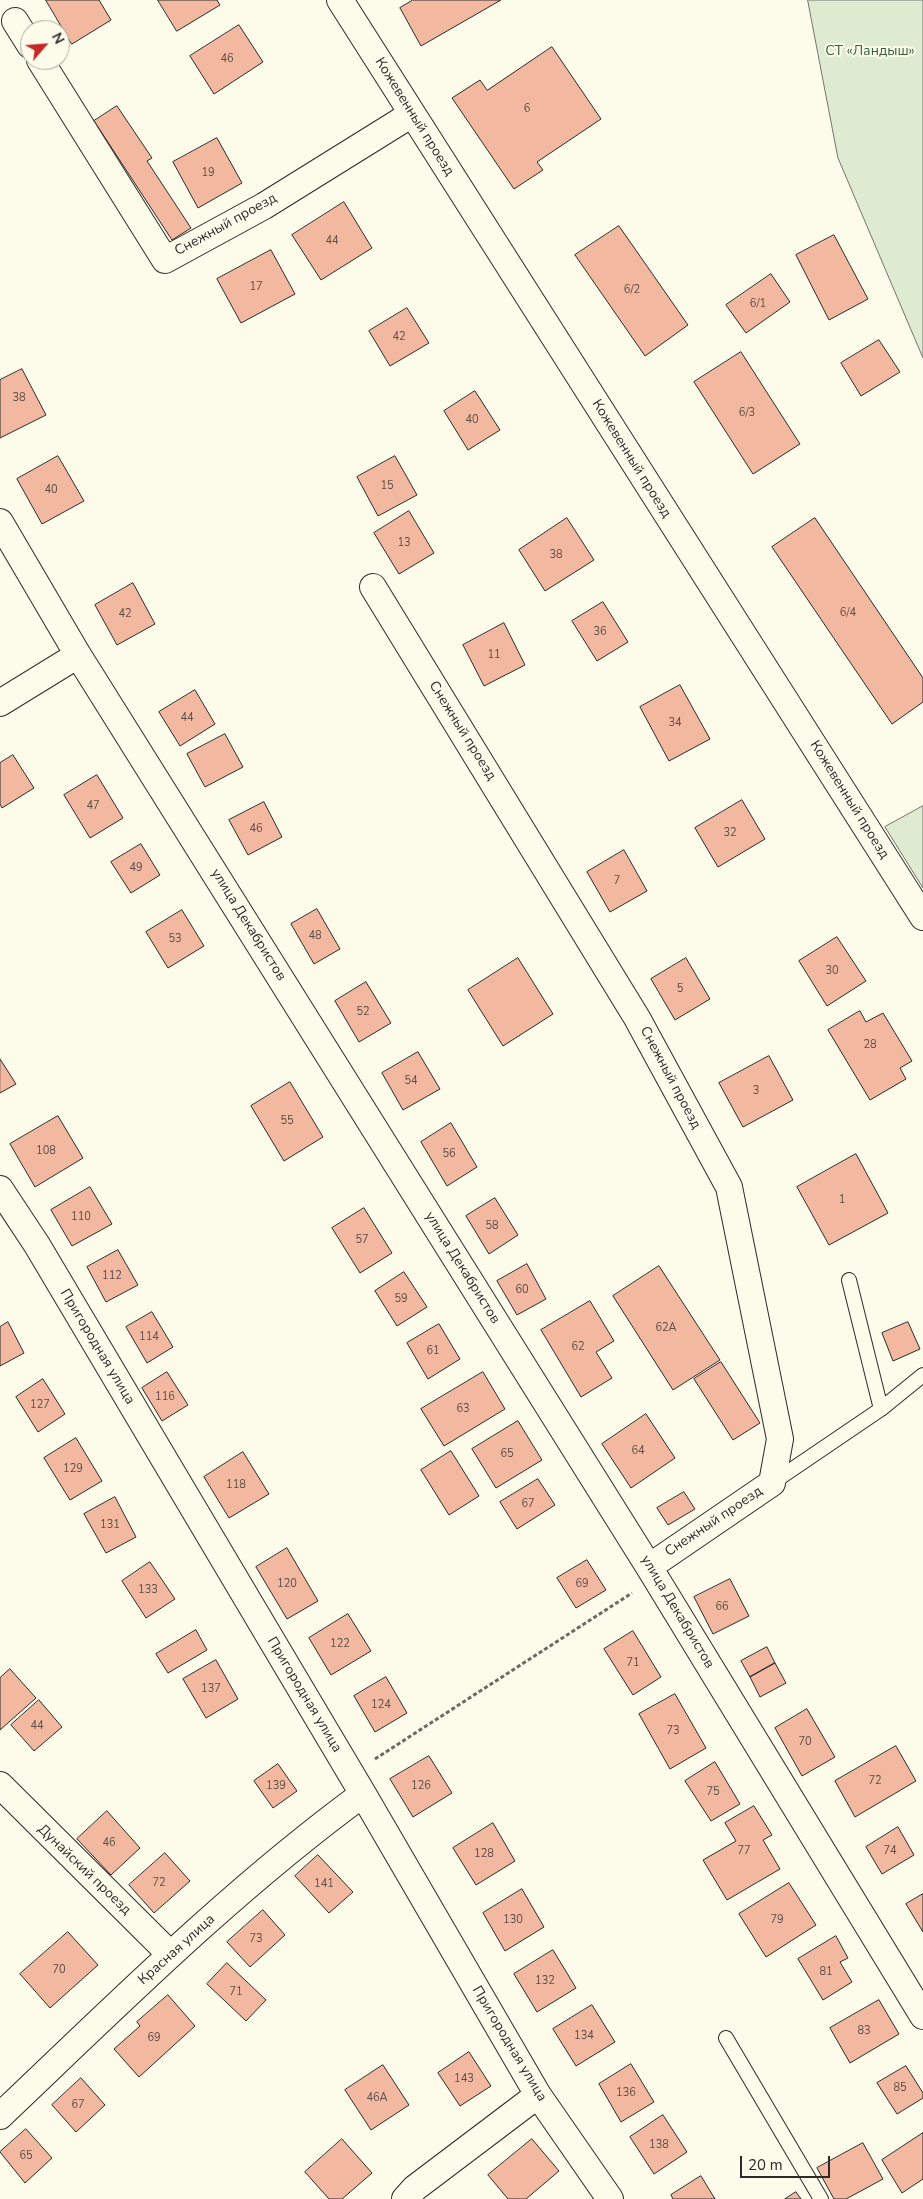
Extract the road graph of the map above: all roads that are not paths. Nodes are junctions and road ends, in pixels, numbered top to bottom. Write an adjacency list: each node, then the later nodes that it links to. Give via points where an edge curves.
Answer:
1 (340, 0): 5 (street, Кожевенный проезд)
2 (15, 21): 3 (street)
3 (20, 29)
4 (46, 70): 5 (street, Снежный проезд, via 165,260 264,206)
5 (412, 114): 10 (street, Кожевенный проезд)
6 (0, 522): 8 (street, улица Декабристов)
7 (373, 587): 15 (street, Снежный проезд, via 637,1018 729,1187 780,1439)
8 (78, 655): 9 (street); 16 (street, улица Декабристов)
9 (0, 703)
10 (923, 917)
11 (0, 1189): 17 (street, Пригородная улица, via 37,1245)
12 (848, 1280): 14 (lane)
13 (923, 1374): 14 (lane)
14 (881, 1409): 15 (lane)
15 (772, 1483): 16 (street, Снежный проезд)
16 (653, 1572): 20 (street, улица Декабристов)
17 (357, 1784): 19 (street, Красная улица, via 320,1826); 22 (street, Пригородная улица)
18 (0, 1785): 19 (street, Дунайский проезд)
19 (170, 1954): 23 (street, Красная улица)
20 (923, 2016)
21 (726, 2038): 26 (lane)
22 (538, 2095): 24 (street); 25 (street, Пригородная улица)
23 (0, 2116)
24 (404, 2199)
25 (610, 2199)
26 (821, 2199)

